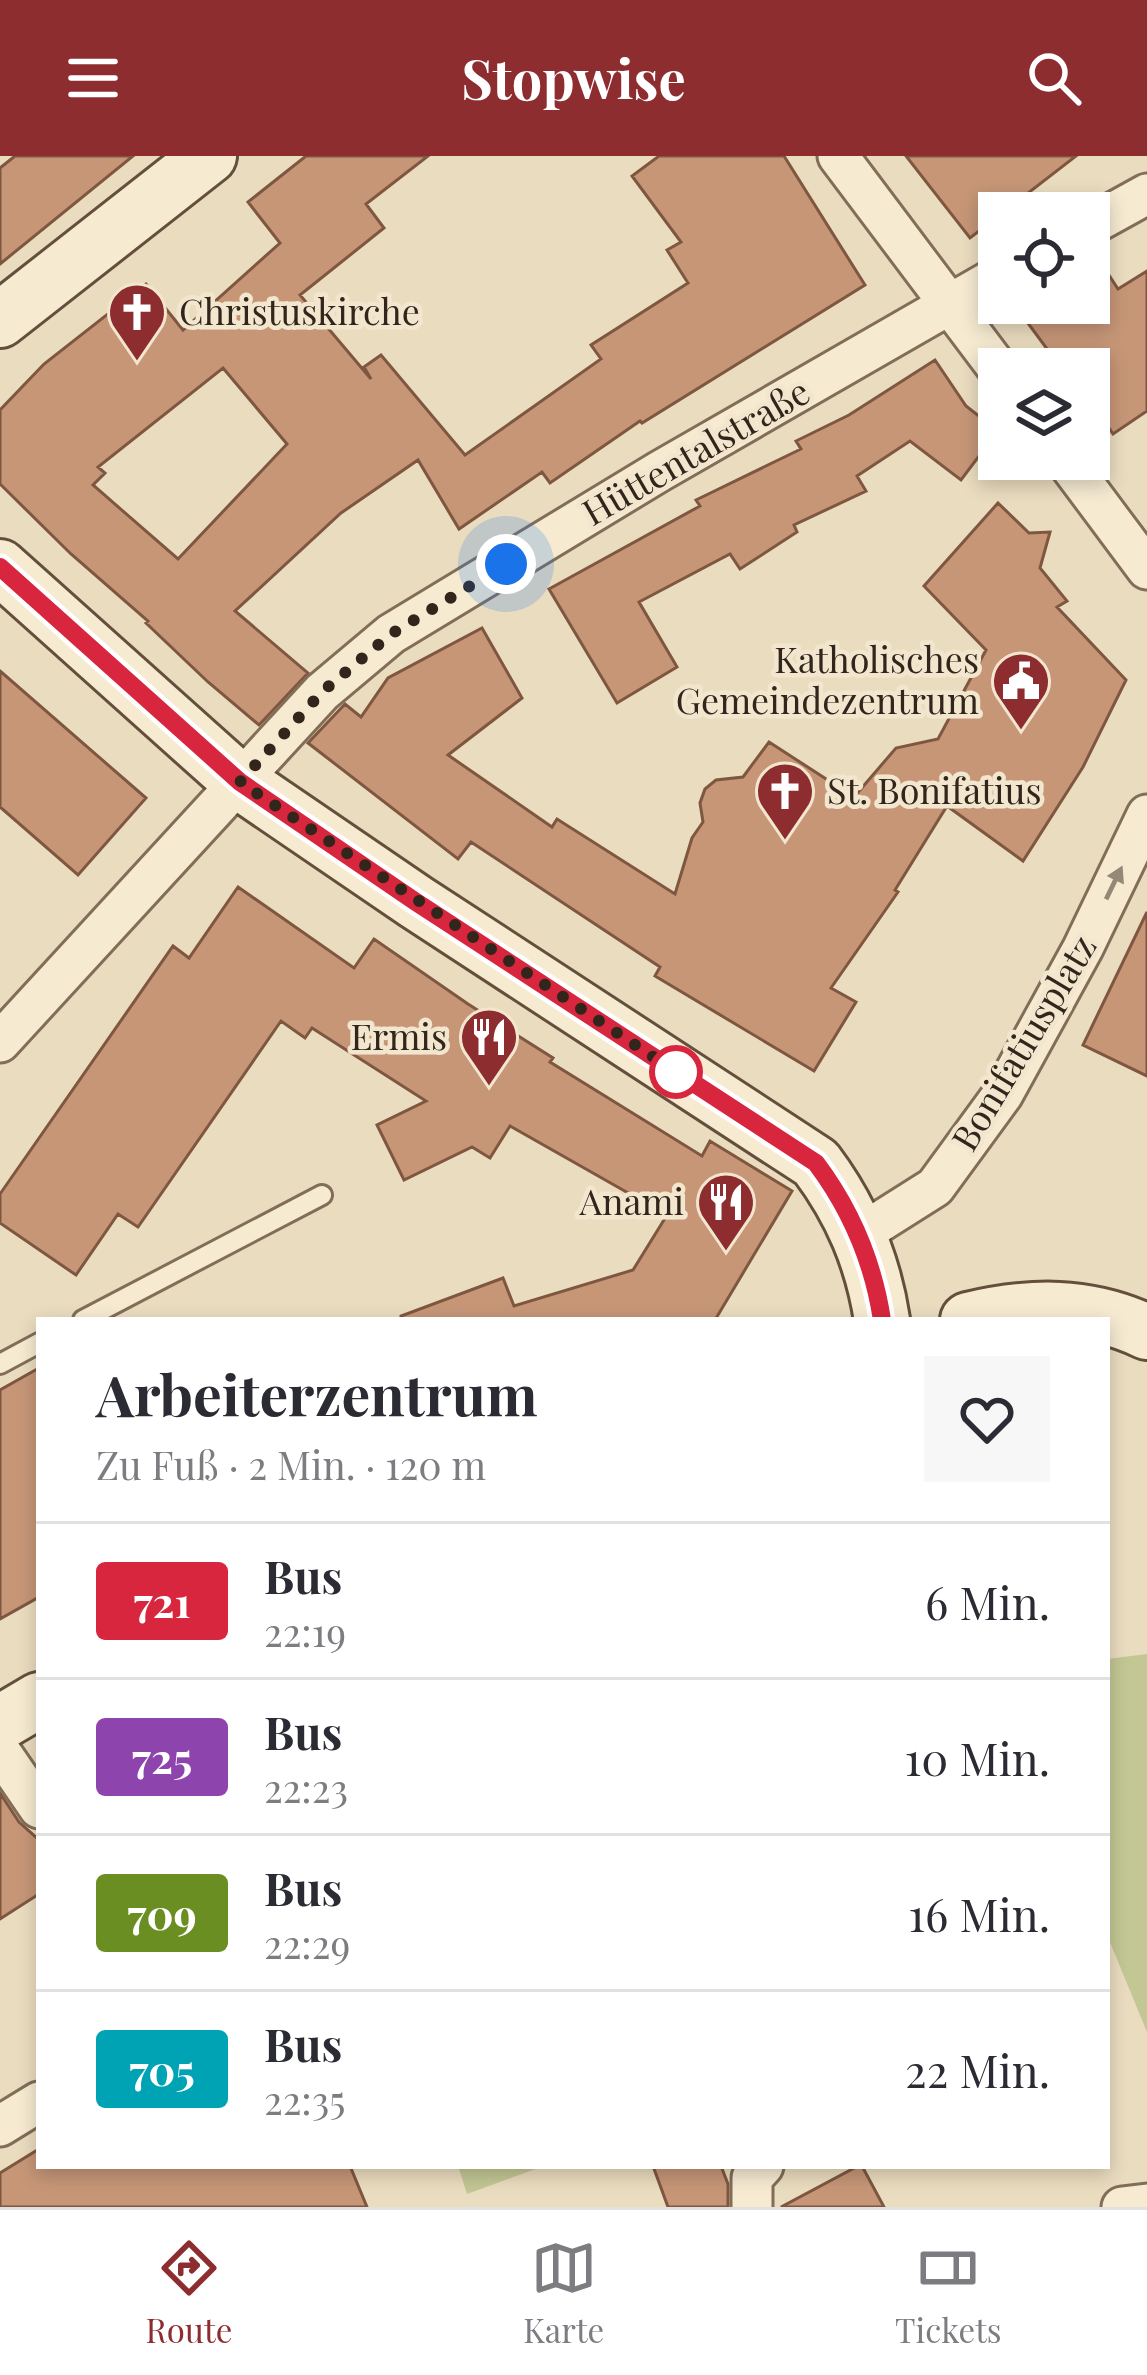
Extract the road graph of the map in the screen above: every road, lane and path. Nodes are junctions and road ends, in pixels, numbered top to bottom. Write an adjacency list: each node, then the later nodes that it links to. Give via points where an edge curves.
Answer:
1 (208, 156): 7 (main road)
2 (838, 156): 6 (street)
3 (1147, 194): 4 (street)
4 (1110, 214)
5 (978, 288): 6 (street, Hüttentalstraße)
6 (950, 304): 8 (street); 12 (street, Hüttentalstraße, via 391,634 322,692)
7 (0, 320)
8 (983, 348)
9 (1081, 480): 11 (street)
10 (0, 567): 12 (main road)
11 (1147, 569)
12 (240, 782): 14 (street, Hüttentalstraße); 16 (main road, via 816,1163)
13 (1147, 815): 16 (street, Bonifatiusplatz, one-way to 13, via 935,1187 994,1108)
14 (0, 1042)
15 (322, 1195): 17 (lane)
16 (860, 1235): 18 (main road)
17 (89, 1317)
18 (882, 1317)
19 (981, 1317): 20 (main road, via 1070,1308)
20 (1147, 1332)
21 (36, 1345): 22 (lane)
22 (0, 1364)
23 (36, 1702): 24 (main road)
24 (0, 1723)
25 (0, 1751): 26 (street)
26 (36, 1804)
27 (36, 2104): 28 (street)
28 (0, 2126)
29 (1147, 2204): 30 (street)
30 (1122, 2207)

